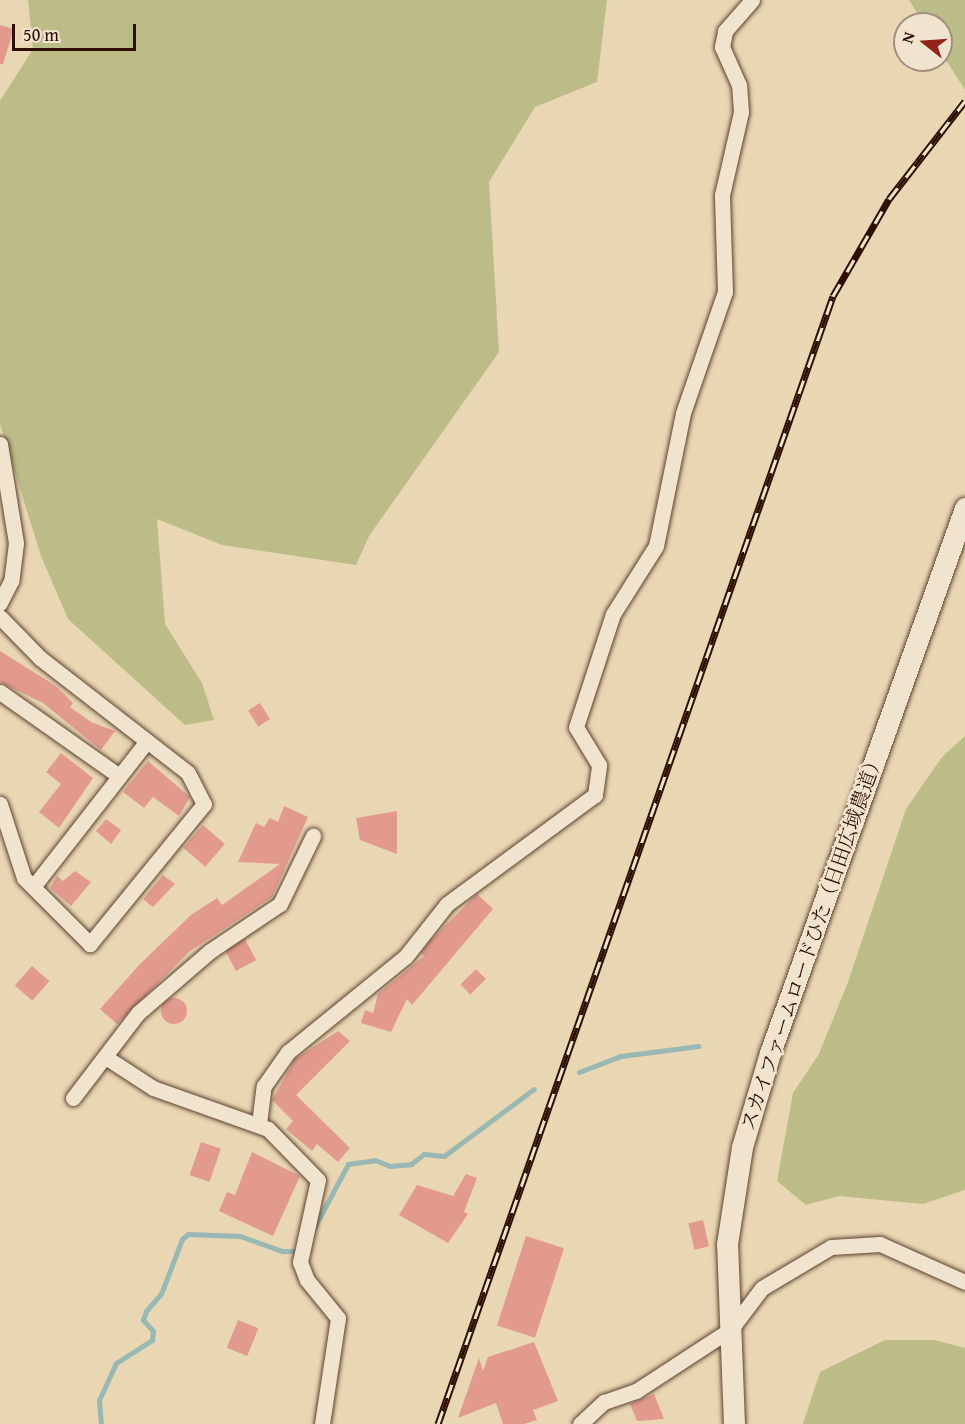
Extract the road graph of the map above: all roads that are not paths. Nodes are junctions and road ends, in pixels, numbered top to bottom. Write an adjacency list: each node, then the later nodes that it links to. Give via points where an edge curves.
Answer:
1 (752, 0): 15 (street, via 725,31 722,47 738,86 741,112 722,195 725,292 683,412 656,546 613,614 576,727 599,765 595,795 447,904 406,956 288,1052 264,1086)
2 (0, 444): 3 (street)
3 (4, 499): 5 (street, via 16,543 11,581)
4 (965, 508): 17 (street, スカイファームロードひた（日田広域農道）, via 770,1053 742,1147 727,1244)
5 (0, 603)
6 (0, 617): 8 (street, via 40,658)
7 (0, 692): 9 (street)
8 (147, 741): 9 (street); 12 (street, via 188,773 204,804 90,944)
9 (119, 776): 12 (street)
10 (0, 804): 12 (street, via 24,878)
11 (313, 836): 13 (street, via 280,904 210,951 138,1013)
12 (33, 887)
13 (107, 1058): 14 (street); 15 (street, via 153,1088)
14 (73, 1098)
15 (259, 1124): 18 (street, via 318,1180 300,1262 306,1280 338,1318)
16 (965, 1282): 17 (street, via 880,1244 856,1242 814,1255 762,1288)
17 (731, 1329): 19 (street, via 636,1391 604,1402); 20 (street, スカイファームロードひた（日田広域農道）)
18 (322, 1424)
19 (580, 1424)
20 (734, 1424)

